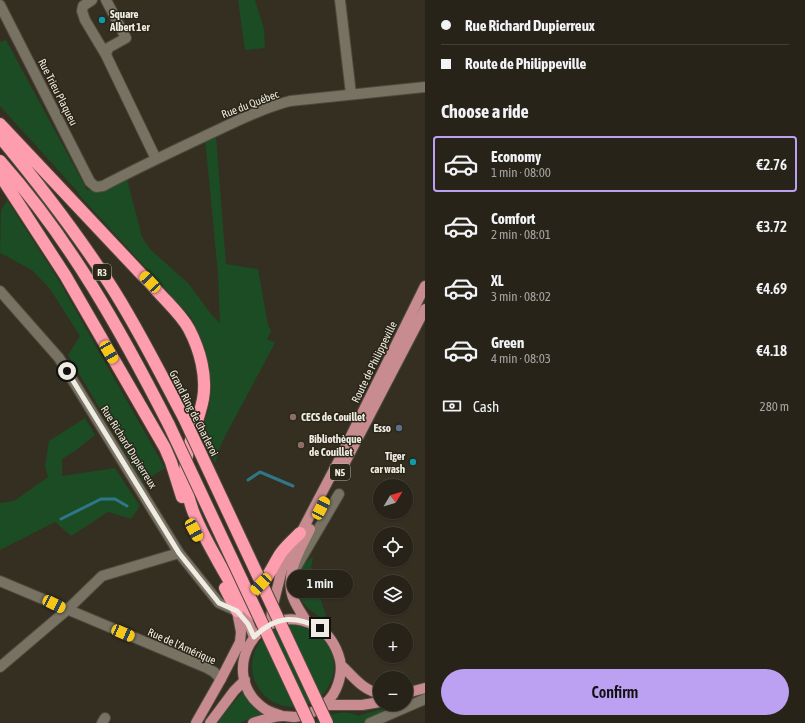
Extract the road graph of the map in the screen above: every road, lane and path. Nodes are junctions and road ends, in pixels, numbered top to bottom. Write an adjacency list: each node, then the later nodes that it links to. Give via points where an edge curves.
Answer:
1 (92, 0): 5 (street, via 83,6 82,11)
2 (106, 0): 5 (street, via 126,38 108,48)
3 (340, 0): 7 (street)
4 (0, 5): 13 (street, Rue Trieu Plaqueu, via 90,182)
5 (106, 55): 10 (street)
6 (425, 87): 7 (street, Rue du Québec)
7 (351, 94): 10 (street, Rue du Québec, via 273,106)
8 (0, 124): 22 (highway, via 189,328 204,376 203,399 186,461 186,485 199,526)
9 (0, 137): 44 (highway, Grand Ring de Charleroi / R3, bridge, via 72,228 110,284 147,348 184,418)
10 (156, 159): 13 (street, Rue du Québec, via 103,186)
11 (0, 162): 40 (highway, R3, bridge, via 18,181 59,236 133,354)
12 (0, 176): 24 (highway, via 65,275 165,448 188,518)
13 (96, 187)
14 (425, 286): 18 (main road, Route de Philippeville / N5)
15 (0, 291): 19 (street, Rue Richard Dupierreux, via 59,358)
16 (425, 309): 20 (main road, Route de Philippeville / N5, via 316,518 296,559)
17 (340, 494): 20 (street)
18 (300, 533): 22 (highway, via 281,552 255,591 245,595); 26 (main road, Route de Philippeville / N5, via 282,569)
19 (179, 553): 23 (street, via 102,576); 24 (street, Rue Richard Dupierreux, via 219,603)
20 (291, 576): 25 (main road, Route de Philippeville / N5, via 294,600)
21 (0, 581): 23 (street, Rue de l'Amérique)
22 (235, 592): 26 (highway, via 255,614)
23 (67, 610): 30 (street); 31 (street, Rue de l'Amérique, via 207,668)
24 (237, 611): 27 (main road, via 248,624); 28 (main road, via 241,637)
25 (306, 621): 26 (main road, via 294,619); 29 (main road, via 320,628 331,638 338,651)
26 (270, 624): 27 (main road)
27 (252, 640): 28 (main road); 32 (main road, via 246,650)
28 (237, 648): 31 (main road)
29 (341, 665): 35 (main road, via 365,688); 38 (main road, via 334,694)
30 (0, 667)
31 (221, 679): 41 (main road)
32 (244, 680): 39 (main road, via 257,702); 42 (main road)
33 (425, 688): 34 (main road)
34 (413, 691)
35 (373, 692)
36 (425, 699): 45 (street)
37 (373, 703): 38 (main road)
38 (324, 705): 40 (main road)
39 (283, 720): 40 (main road, via 294,717); 43 (main road)
40 (308, 720)
41 (196, 723)
42 (210, 723)
43 (253, 723)
44 (327, 723)
45 (370, 723)

